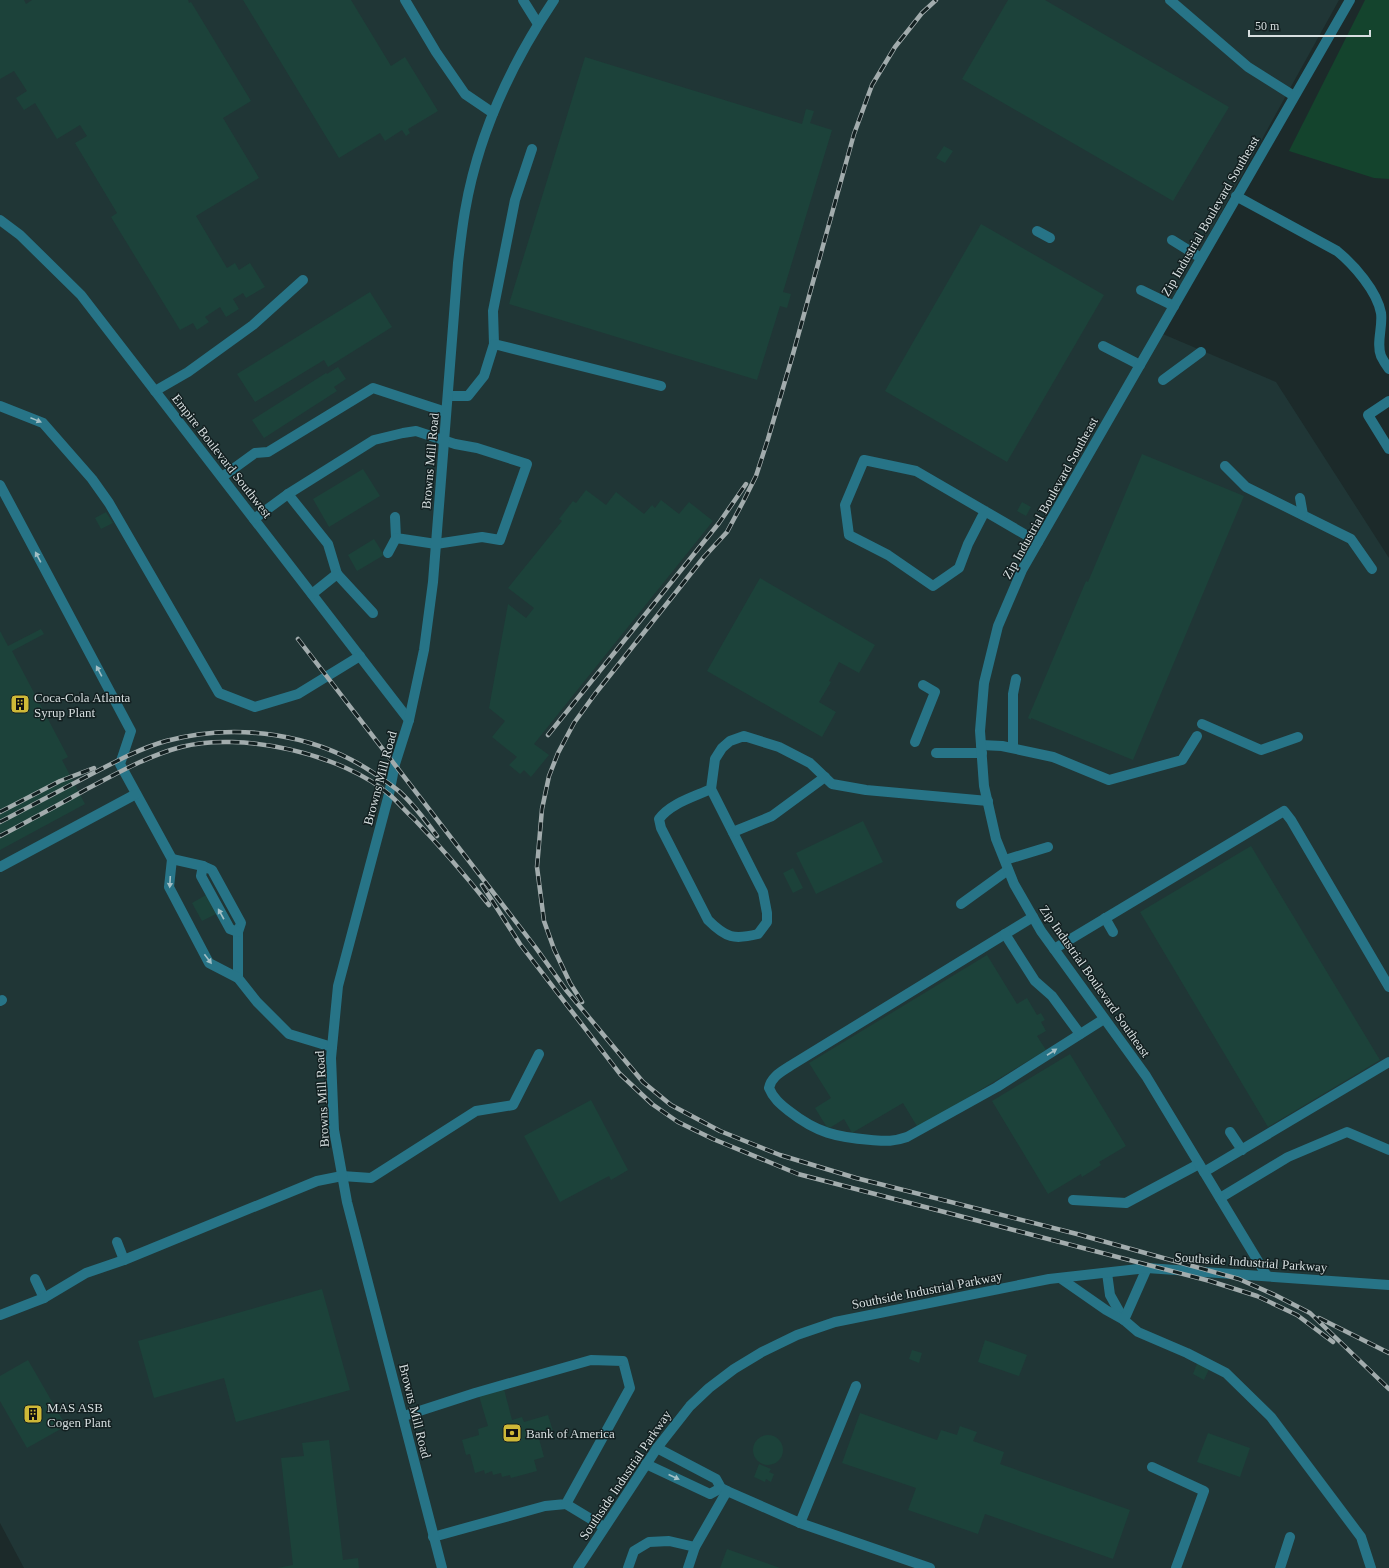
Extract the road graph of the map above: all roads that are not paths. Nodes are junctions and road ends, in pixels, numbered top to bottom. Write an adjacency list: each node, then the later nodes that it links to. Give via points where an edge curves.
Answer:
1 (405, 0): 8 (street, via 465,94)
2 (523, 0): 6 (street)
3 (554, 0): 6 (street, Browns Mill Road)
4 (1170, 0): 7 (street, via 1248,68)
5 (1350, 0): 7 (street, Zip Industrial Boulevard Southeast)
6 (538, 24): 8 (street, Browns Mill Road, via 514,67)
7 (1294, 96): 10 (street, Zip Industrial Boulevard Southeast)
8 (493, 113): 28 (street, Browns Mill Road, via 477,161 465,211 458,263)
9 (532, 149): 20 (street, via 515,200 493,311)
10 (1236, 196): 15 (street, Zip Industrial Boulevard Southeast); 19 (street, via 1337,251 1350,262 1374,296)
11 (0, 220): 27 (street, Empire Boulevard Southwest, via 20,235 81,295)
12 (1037, 231): 13 (street)
13 (1050, 238)
14 (1172, 240): 15 (street)
15 (1201, 258): 18 (street, Zip Industrial Boulevard Southeast)
16 (303, 280): 27 (street, via 253,325 188,372)
17 (1141, 290): 18 (street)
18 (1174, 306): 23 (street, Zip Industrial Boulevard Southeast)
19 (1385, 322): 24 (street, via 1379,349)
20 (494, 344): 26 (street); 28 (street, via 484,376 468,396)
21 (1103, 346): 23 (street)
22 (1201, 352): 25 (street)
23 (1140, 365): 44 (street, Zip Industrial Boulevard Southeast)
24 (1389, 369)
25 (1163, 380)
26 (661, 386)
27 (156, 391): 35 (street, Empire Boulevard Southwest)
28 (448, 396): 31 (street, Browns Mill Road)
29 (1389, 401): 33 (street, via 1368,415)
30 (0, 406): 51 (street, one-way to 51, via 43,423 92,479 109,503 219,693 255,707 298,694)
31 (446, 412): 32 (street, Browns Mill Road); 35 (street, via 373,388 268,452 255,453)
32 (444, 440): 37 (street, via 416,431 374,440); 45 (street, Browns Mill Road); 45 (street, via 527,464 500,540 482,537)
33 (1389, 449)
34 (1225, 466): 40 (street, via 1246,487)
35 (222, 478): 42 (street, Empire Boulevard Southwest)
36 (0, 486): 64 (street, one-way to 36, via 120,764 131,731)
37 (288, 494): 42 (street); 48 (street, via 328,544)
38 (1300, 498): 40 (street)
39 (985, 511): 39 (street, via 916,471 864,460 845,505 849,536 888,555 933,586 959,568); 44 (street)
40 (1303, 515): 47 (street, via 1351,539)
41 (395, 516): 43 (street)
42 (254, 519): 49 (street, Empire Boulevard Southwest)
43 (396, 538): 45 (street); 46 (street)
44 (1038, 542): 60 (street, Zip Industrial Boulevard Southeast, via 1022,570 998,626 984,683 980,731)
45 (436, 544): 54 (street, Browns Mill Road, via 424,650)
46 (388, 553)
47 (1372, 569)
48 (337, 574): 49 (street); 50 (street)
49 (312, 594): 51 (street, Empire Boulevard Southwest)
50 (373, 614)
51 (360, 656): 54 (street, Empire Boulevard Southwest)
52 (1016, 680): 59 (street, via 1013,694)
53 (923, 685): 58 (street, via 936,692)
54 (409, 720): 82 (street, Browns Mill Road, via 395,764 338,986)
55 (1202, 724): 57 (street, via 1261,750)
56 (1197, 736): 59 (street, via 1182,760 1109,780 1053,757)
57 (1298, 737)
58 (914, 742)
59 (1013, 748): 60 (street)
60 (982, 749): 61 (street); 65 (street, Zip Industrial Boulevard Southeast, via 984,786)
61 (936, 753)
62 (825, 777): 63 (street, via 810,762 779,747 744,736 730,741 715,759); 65 (street, via 832,784 866,790); 66 (street, via 772,816)
63 (712, 789): 66 (street); 66 (street, via 665,811 659,819 661,828 708,920 727,935 742,938 758,934 767,922 767,913 763,892)
64 (136, 794): 68 (street); 70 (street)
65 (988, 802): 69 (street, Zip Industrial Boulevard Southeast, via 996,839)
66 (733, 832)
67 (1048, 847): 69 (street)
68 (172, 859): 78 (street, one-way to 78, via 168,887 205,957 209,963); 78 (street, one-way to 68, via 238,932 241,923 212,870)
69 (1005, 860): 71 (street, Zip Industrial Boulevard Southeast)
70 (0, 867)
71 (1008, 870): 72 (street); 73 (street, Zip Industrial Boulevard Southeast)
72 (961, 904)
73 (1033, 917): 76 (street); 77 (street, Zip Industrial Boulevard Southeast)
74 (1105, 918): 75 (street); 77 (street); 79 (street, via 1284,811)
75 (1113, 932)
76 (1005, 934): 81 (street, via 1035,981 1052,996); 81 (street, one-way to 81, via 790,1066 772,1080 769,1088 775,1099 797,1117 830,1135 850,1139 896,1141 997,1087)
77 (1054, 949): 80 (street, Zip Industrial Boulevard Southeast)
78 (238, 978): 82 (street, via 257,1002 289,1034)
79 (1389, 987)
80 (1104, 1018): 81 (street); 88 (street, Zip Industrial Boulevard Southeast, via 1146,1076)
81 (1080, 1034)
82 (332, 1047): 89 (street, Browns Mill Road, via 334,1130)
83 (539, 1054): 89 (street, via 513,1105 476,1111 372,1178)
84 (1389, 1062): 86 (street)
85 (1230, 1132): 86 (street)
86 (1242, 1150): 88 (street)
87 (1389, 1150): 90 (street, via 1347,1132 1288,1157)
88 (1201, 1168): 90 (street, Zip Industrial Boulevard Southeast); 91 (street, via 1126,1203)
89 (342, 1176): 93 (street, via 317,1181); 104 (street, Browns Mill Road)
90 (1220, 1198): 96 (street, Zip Industrial Boulevard Southeast)
91 (1073, 1200)
92 (117, 1242): 93 (street)
93 (124, 1260): 100 (street, via 86,1273)
94 (1147, 1268): 95 (street, Southside Industrial Parkway); 96 (street, Southside Industrial Parkway); 102 (street)
95 (1107, 1273): 97 (street, Southside Industrial Parkway); 102 (street, via 1110,1295)
96 (1267, 1276): 99 (street, Southside Industrial Parkway)
97 (1060, 1278): 102 (street); 105 (street, Southside Industrial Parkway, via 835,1322 797,1335 734,1369 709,1388 690,1406)
98 (35, 1279): 100 (street)
99 (1389, 1285)
100 (44, 1298): 101 (street)
101 (0, 1315)
102 (1124, 1320): 122 (street, via 1138,1332 1226,1373 1271,1417 1361,1538)
103 (856, 1386): 110 (street)
104 (404, 1416): 109 (street, via 591,1360 623,1361 630,1388); 112 (street, Browns Mill Road)
105 (657, 1448): 106 (street, Southside Industrial Parkway); 108 (street, via 716,1479)
106 (646, 1464): 108 (street, one-way to 108, via 710,1494); 111 (street, Southside Industrial Parkway)
107 (1152, 1468): 120 (street, via 1204,1491)
108 (724, 1490): 110 (street); 114 (street)
109 (566, 1504): 111 (street); 112 (street, via 545,1506)
110 (800, 1523): 119 (street)
111 (604, 1527): 116 (street, Southside Industrial Parkway)
112 (433, 1537): 115 (street, Browns Mill Road)
113 (1290, 1537): 121 (street)
114 (695, 1547): 117 (street, via 669,1541 649,1542 634,1551); 118 (street)
115 (442, 1568)
116 (578, 1568)
117 (628, 1568)
118 (688, 1568)
119 (930, 1568)
120 (1176, 1568)
121 (1280, 1568)
122 (1371, 1568)

